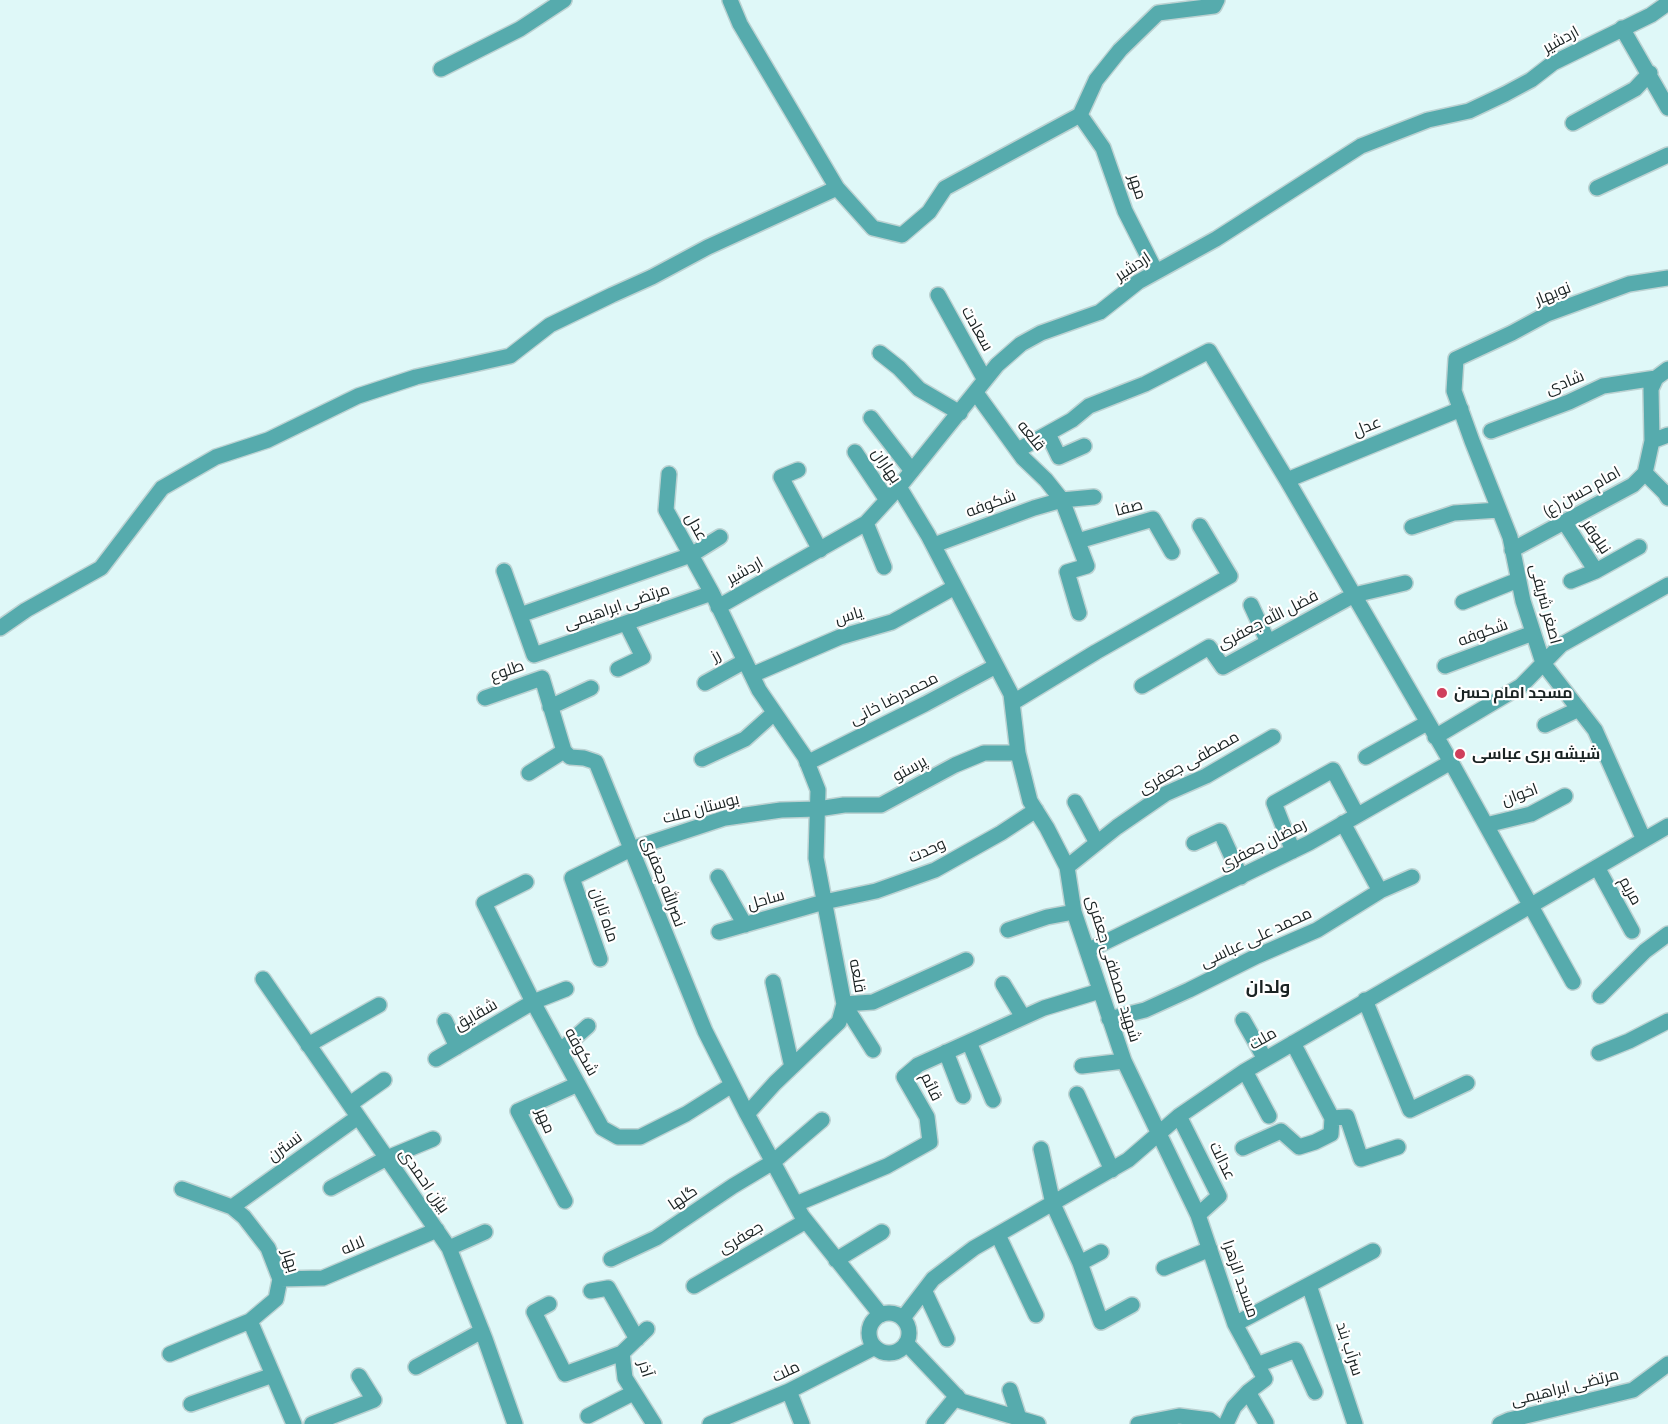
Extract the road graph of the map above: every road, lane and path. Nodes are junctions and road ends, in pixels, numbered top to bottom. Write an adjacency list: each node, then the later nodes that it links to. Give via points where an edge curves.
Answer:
1 (564, 0): 6 (street, via 520,29)
2 (730, 0): 12 (street, via 740,24)
3 (1217, 0): 9 (street, via 1214,6 1158,14 1119,50 1096,81)
4 (1668, 3): 5 (street, اردشیر)
5 (1622, 28): 7 (street); 14 (street, اردشیر, via 1469,111 1428,120 1361,146 1216,239)
6 (441, 69)
7 (1650, 74): 8 (street); 10 (street, via 1635,89)
8 (1668, 108)
9 (1080, 115): 12 (street, via 945,188 929,212 902,235 873,228); 14 (street, مهر, via 1103,148 1125,211)
10 (1573, 123)
11 (1668, 155): 13 (street)
12 (837, 188): 69 (street, via 550,325 510,356 416,377 358,396 268,440 216,457 162,488 101,568)
13 (1597, 188)
14 (1156, 272): 20 (street, اردشیر, via 1100,312 1021,344)
15 (1668, 278): 18 (street, نوبهار, via 1629,284 1547,314)
16 (938, 295): 20 (street, سعادت)
17 (880, 353): 22 (street, via 919,389)
18 (1456, 359): 21 (street, اصغر شریفی, via 1455,391)
19 (1662, 373): 24 (street, شادی, via 1604,387); 27 (street, امام حسن (ع), via 1651,390)
20 (980, 386): 22 (street, اردشیر); 29 (street, قلعه)
21 (1461, 408): 35 (street, عدل); 41 (street, اصغر شریفی)
22 (960, 413): 32 (street, اردشیر)
23 (871, 417): 32 (street)
24 (1491, 430)
25 (1048, 434): 28 (street, via 1059,457); 29 (street); 35 (street, via 1089,405 1145,384 1209,351)
26 (1668, 435): 27 (street)
27 (1652, 441): 33 (street, امام حسن (ع))
28 (1084, 446)
29 (1018, 450): 40 (street, قلعه)
30 (855, 452): 39 (street, بهاران)
31 (798, 470): 50 (street, via 780,477)
32 (912, 471): 36 (street, اردشیر)
33 (1645, 472): 38 (street); 43 (street, امام حسن (ع), via 1633,485)
34 (669, 474): 53 (street, عدل, via 666,510)
35 (1287, 480): 62 (street)
36 (899, 487): 39 (street, اردشیر); 48 (street, شهید مصطفی جعفری)
37 (1094, 497): 40 (street, شکوفه)
38 (1668, 498)
39 (887, 500): 42 (street, اردشیر)
40 (1062, 500): 47 (street); 48 (street, شکوفه)
41 (1499, 510): 45 (street, via 1454,513); 51 (street, اصغر شریفی)
42 (866, 523): 50 (street, اردشیر); 54 (street)
43 (1565, 523): 51 (street, امام حسن (ع)); 56 (street, نیلوفر)
44 (1200, 526): 82 (street, via 1230,576)
45 (1412, 527)
46 (720, 537): 53 (street)
47 (1078, 541): 52 (street, صفا, via 1153,519); 66 (street, via 1087,566 1067,572)
48 (933, 545): 61 (street, شهید مصطفی جعفری)
49 (1639, 547): 56 (street)
50 (820, 550): 63 (street, اردشیر)
51 (1512, 550): 57 (street, اصغر شریفی)
52 (1172, 552)
53 (691, 555): 63 (street, عدل); 67 (street)
54 (884, 567)
55 (504, 571): 67 (street)
56 (1596, 571): 58 (street)
57 (1518, 580): 64 (street); 70 (street, اصغر شریفی)
58 (1571, 581)
59 (1405, 583): 62 (street, فضل الله جعفری)
60 (1668, 585): 73 (street, via 1561,645)
61 (955, 587): 74 (street, شهید مصطفی جعفری); 77 (street, یاس, via 892,622 840,637)
62 (1354, 595): 71 (street, فضل الله جعفری); 86 (street)
63 (715, 600): 68 (street, مرتضی ابراهیمی); 72 (street, قلعه)
64 (1463, 602)
65 (1251, 605): 71 (street)
66 (1079, 613)
67 (520, 615): 68 (street, مرتضی ابراهیمی, via 534,655)
68 (626, 623): 76 (street, via 643,657)
69 (0, 628)
70 (1533, 633): 73 (street, اصغر شریفی); 75 (street, شکوفه)
71 (1268, 642): 79 (street, فضل الله جعفری, via 1222,667 1209,647)
72 (745, 661): 77 (street, قلعه); 78 (street, رز)
73 (1543, 663): 84 (street, اصغر شریفی); 89 (street, via 1521,687)
74 (996, 666): 82 (street, شهید مصطفی جعفری); 95 (street, محمدرضا خانی)
75 (1445, 666)
76 (618, 669)
77 (752, 675): 85 (street, قلعه)
78 (705, 683)
79 (1142, 686)
80 (591, 688): 83 (street)
81 (485, 698): 83 (street, طلوع, via 542,678)
82 (1012, 703): 91 (street, شهید مصطفی جعفری)
83 (550, 707): 90 (street)
84 (1579, 709): 87 (street); 105 (street, اصغر شریفی, via 1595,729)
85 (774, 713): 93 (street, via 745,739); 95 (street, قلعه)
86 (1427, 723): 89 (street); 92 (street)
87 (1545, 725)
88 (1273, 737): 106 (street, مصطفی جعفری, via 1206,776 1165,794)
89 (1435, 737): 94 (street)
90 (564, 751): 96 (street); 108 (street, نصرالله جعفری, via 570,757 596,762)
91 (1017, 753): 99 (street, پرستو, via 984,753 881,805); 100 (street, شهید مصطفی جعفری)
92 (1366, 757)
93 (702, 759)
94 (1451, 762): 101 (street, رمضان جعفری); 103 (street)
95 (807, 763): 99 (street, قلعه, via 818,790)
96 (529, 773)
97 (1565, 796): 103 (street, اخوان, via 1531,814)
98 (1075, 802): 106 (street)
99 (818, 809): 108 (street, بوستان ملت, via 725,818); 117 (street, قلعه, via 816,858)
100 (1036, 810): 110 (street, شهید مصطفی جعفری); 117 (street, وحدت, via 935,870 876,891)
101 (1357, 815): 102 (street, رمضان جعفری); 109 (street, via 1333,770 1274,803)
102 (1343, 823): 109 (street, رمضان جعفری); 116 (street)
103 (1486, 825): 118 (street)
104 (1668, 828): 105 (street, ملت)
105 (1644, 840): 111 (street, ملت)
106 (1097, 843): 110 (street, مصطفی جعفری)
107 (1194, 843): 113 (street, via 1220,831)
108 (631, 849): 126 (street, ماه تابان, via 572,878); 162 (street, نصرالله جعفری, via 705,1031)
109 (1293, 851): 113 (street, رمضان جعفری)
110 (1067, 867): 119 (street, شهید مصطفی جعفری)
111 (1597, 867): 118 (street, ملت); 123 (street, مریم)
112 (718, 877): 120 (street)
113 (1241, 877): 125 (street, رمضان جعفری)
114 (1412, 877): 116 (street, محمد علی عباسی)
115 (525, 882): 136 (street, شکوفه, via 484,903)
116 (1380, 891): 140 (street, محمد علی عباسی, via 1317,930 1145,1010)
117 (824, 902): 120 (street, ساحل); 138 (street, قلعه)
118 (1532, 904): 130 (street); 135 (street, ملت)
119 (1074, 912): 121 (street); 125 (street, شهید مصطفی جعفری)
120 (745, 925): 122 (street, ساحل)
121 (1008, 930)
122 (719, 932)
123 (1632, 932)
124 (1668, 934): 134 (street)
125 (1087, 951): 133 (street, شهید مصطفی جعفری)
126 (600, 959)
127 (966, 960): 138 (street, via 873,1002)
128 (263, 979): 147 (street, بیژن احمدی)
129 (773, 982): 157 (street)
130 (1573, 982)
131 (1003, 984): 139 (street)
132 (566, 990): 136 (street, شقایق)
133 (1100, 991): 139 (street, قائم); 140 (street, شهید مصطفی جعفری)
134 (1600, 996)
135 (1365, 1000): 146 (street, ملت); 160 (street, via 1410,1110)
136 (533, 1002): 148 (street, شقایق); 150 (street, شکوفه)
137 (379, 1005): 147 (street)
138 (844, 1005): 149 (street); 157 (street, قلعه, via 839,1022)
139 (1023, 1017): 145 (street, قائم)
140 (1109, 1019): 155 (street, شهید مصطفی جعفری)
141 (445, 1020): 148 (street)
142 (1243, 1020): 154 (street)
143 (1668, 1021): 152 (street)
144 (588, 1026): 150 (street)
145 (969, 1042): 151 (street, قائم); 165 (street)
146 (1293, 1043): 154 (street, ملت); 170 (street)
147 (308, 1045): 166 (street, بیژن احمدی)
148 (457, 1047): 153 (street, شقایق)
149 (873, 1050)
150 (560, 1051): 161 (street, شکوفه)
151 (946, 1052): 164 (street); 183 (street, قائم, via 918,1065 904,1077 927,1117 930,1142 887,1166)
152 (1599, 1053)
153 (436, 1059)
154 (1265, 1059): 158 (street, ملت)
155 (1124, 1061): 156 (street); 172 (street, شهید مصطفی جعفری)
156 (1082, 1066)
157 (792, 1067): 167 (street, قلعه)
158 (1245, 1071): 168 (street, ملت); 169 (street)
159 (384, 1080): 166 (street, نسترن)
160 (1467, 1083)
161 (578, 1084): 162 (street, شکوفه, via 602,1128 618,1137 640,1137 686,1114); 182 (street, مهر, via 518,1111)
162 (732, 1084): 167 (street, نصرالله جعفری)
163 (1077, 1094): 179 (street)
164 (963, 1096)
165 (993, 1100)
166 (354, 1110): 177 (street, بیژن احمدی); 185 (street, نسترن)
167 (747, 1114): 178 (street)
168 (1179, 1116): 172 (street, ملت); 186 (street, عدالت, via 1219,1196)
169 (1269, 1116)
170 (1332, 1118): 174 (street, via 1347,1117 1361,1159); 175 (street, via 1331,1134 1315,1142 1299,1147 1281,1131)
171 (822, 1120): 178 (street, گلها)
172 (1158, 1135): 179 (street, ملت); 186 (street, مسجد الزهرا)
173 (433, 1139): 177 (street)
174 (1398, 1147)
175 (1243, 1148)
176 (1041, 1149): 184 (street)
177 (387, 1158): 180 (street); 188 (street, بیژن احمدی)
178 (773, 1162): 183 (street); 196 (street, گلها, via 656,1238)
179 (1112, 1170): 184 (street, ملت)
180 (331, 1188)
181 (182, 1189): 185 (street, بهار)
182 (565, 1201)
183 (796, 1204): 187 (street)
184 (1053, 1204): 191 (street, ملت); 198 (street)
185 (232, 1207): 200 (street, بهار, via 268,1248)
186 (1198, 1215): 193 (street, مسجد الزهرا)
187 (806, 1221): 197 (street); 202 (street, جعفری)
188 (437, 1230): 192 (street, بیژن احمدی); 200 (street, لاله, via 323,1278)
189 (485, 1232): 192 (street)
190 (882, 1232): 197 (street)
191 (998, 1235): 204 (street, ملت, via 941,1273); 208 (street)
192 (449, 1248): 212 (street, بیژن احمدی)
193 (1210, 1249): 199 (street); 211 (street, مسجد الزهرا)
194 (1373, 1251): 201 (street)
195 (1101, 1252): 198 (street)
196 (611, 1259)
197 (836, 1260): 207 (street)
198 (1080, 1263): 206 (street, via 1101,1323)
199 (1164, 1268)
200 (280, 1280): 210 (street, بهار, via 276,1299)
201 (1309, 1285): 211 (street); 245 (street, سرآب بند)
202 (694, 1286)
203 (591, 1291): 216 (street, آذر, via 608,1288 642,1334)
204 (925, 1292): 209 (street, ملت); 213 (street)
205 (549, 1305): 216 (street, via 534,1312 565,1374)
206 (1132, 1305)
207 (881, 1315): 209 (street, via 892,1313); 215 (street, via 869,1329)
208 (1036, 1315)
209 (903, 1318): 214 (street, via 909,1330)
210 (250, 1321): 217 (street, بهار); 221 (street)
211 (1235, 1324): 219 (street, مسجد الزهرا)
212 (482, 1331): 220 (street); 236 (street, بیژن احمدی)
213 (947, 1339)
214 (906, 1343): 215 (street, via 897,1351 885,1353); 228 (street)
215 (875, 1347): 224 (street, ملت)
216 (622, 1353): 227 (street, آذر, via 625,1378)
217 (170, 1354)
218 (1668, 1364): 246 (street, مرتضی ابراهیمی, via 1633,1390)
219 (1257, 1365): 225 (street, via 1265,1379); 226 (street, via 1296,1350)
220 (416, 1367)
221 (273, 1375): 229 (street); 234 (street)
222 (359, 1376): 235 (street, via 374,1400)
223 (1010, 1390): 231 (street)
224 (789, 1391): 238 (street, ملت); 239 (street)
225 (1248, 1392): 233 (street); 244 (street, via 1234,1407)
226 (1315, 1392)
227 (633, 1393): 230 (street); 237 (street, آذر)
228 (957, 1396): 231 (street, via 961,1401); 240 (street)
229 (191, 1404)
230 (588, 1416)
231 (1019, 1418): 241 (street)
232 (1161, 1422): 242 (street); 243 (street, via 1179,1416)
233 (1266, 1423)
234 (294, 1424)
235 (312, 1424)
236 (515, 1424)
237 (654, 1424)
238 (710, 1424)
239 (802, 1424)
240 (934, 1424)
241 (1038, 1424)
242 (1138, 1424)
243 (1215, 1424)
244 (1226, 1424)
245 (1355, 1424)
246 (1500, 1424)

